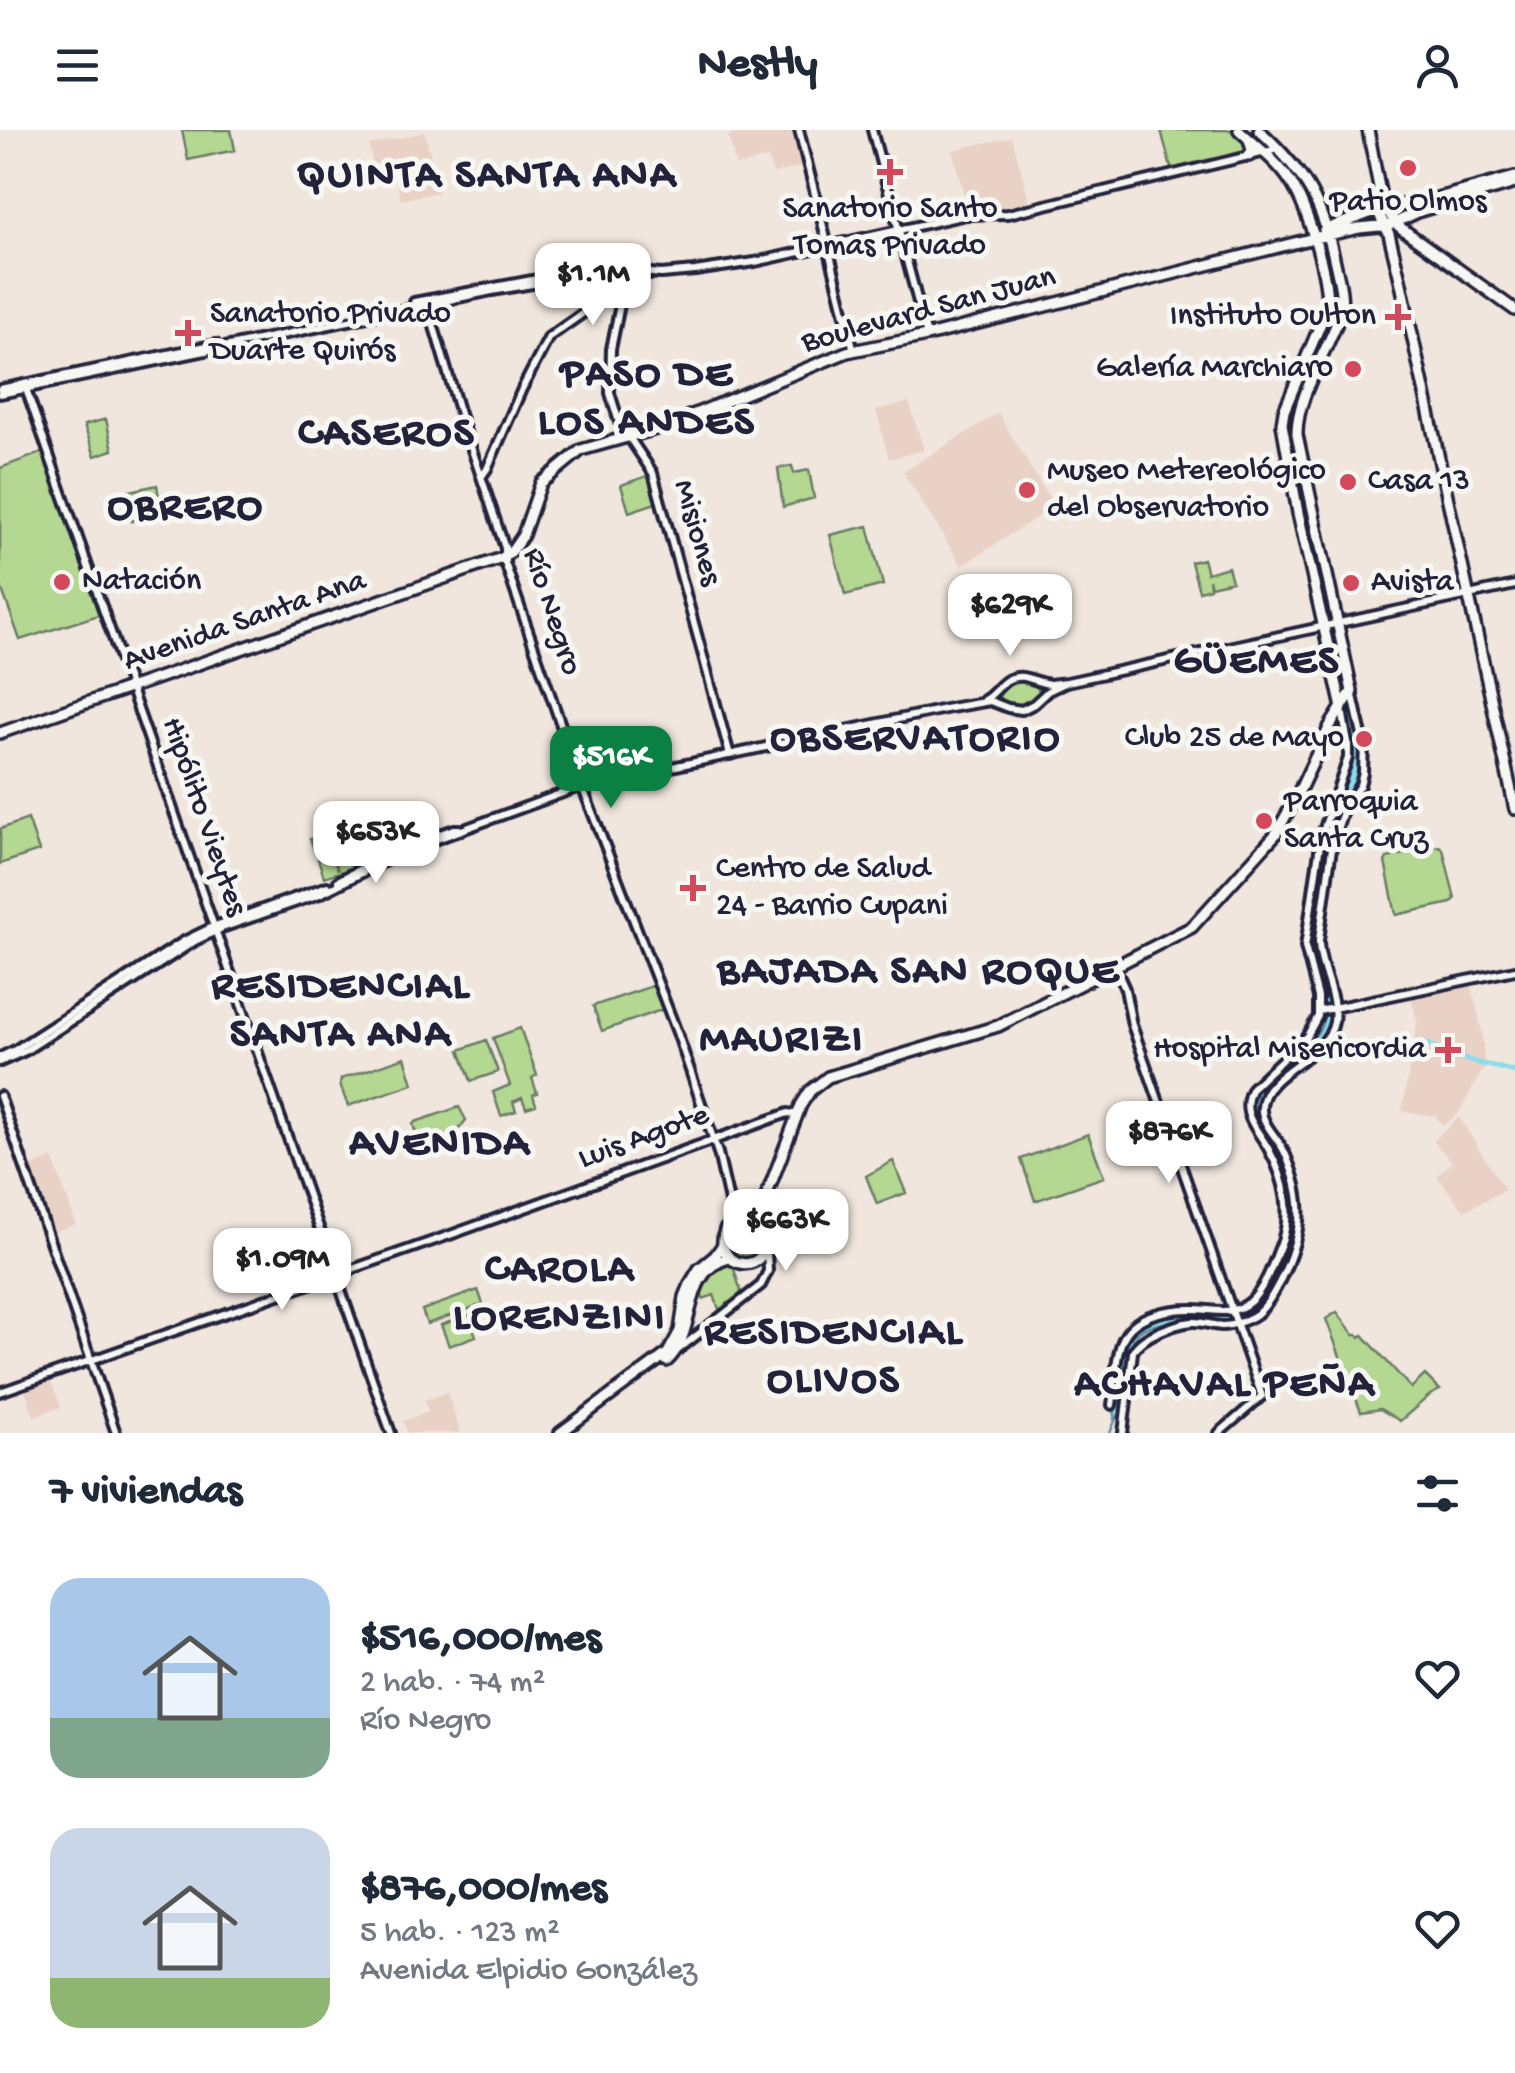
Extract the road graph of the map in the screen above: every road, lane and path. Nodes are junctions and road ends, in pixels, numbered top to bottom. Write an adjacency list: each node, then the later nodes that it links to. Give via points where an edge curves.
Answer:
1 (799, 130): 17 (main road)
2 (872, 130): 14 (main road)
3 (1259, 130): 6 (main road)
4 (1368, 130): 12 (main road)
5 (1244, 134): 7 (main road); 8 (main road, via 1252,150)
6 (1279, 148): 7 (main road); 15 (main road, via 1310,188)
7 (1263, 152): 8 (main road); 16 (main road, via 1291,181)
8 (1248, 156): 10 (main road)
9 (1167, 167): 10 (main road)
10 (1172, 175): 14 (main road, via 1008,214 966,215)
11 (1515, 180): 12 (main road, Boulevard San Juan); 13 (main road, Boulevard San Juan)
12 (1382, 206): 13 (main road); 15 (main road, Boulevard San Juan)
13 (1390, 224): 15 (main road, Boulevard San Juan); 24 (main road); 33 (main road)
14 (899, 230): 17 (main road); 25 (main road)
15 (1328, 232): 16 (main road, Boulevard San Juan); 34 (main road, via 1340,312 1300,411 1297,435)
16 (1313, 235): 25 (main road, Boulevard San Juan); 34 (main road, via 1327,308 1282,424 1298,513)
17 (828, 246): 20 (main road); 26 (main road)
18 (618, 267): 21 (main road); 22 (main road); 22 (main road)
19 (608, 271): 20 (main road, bridge); 21 (main road); 22 (main road); 23 (main road)
20 (676, 273): 22 (main road)
21 (564, 274): 23 (main road)
22 (628, 274): 29 (main road, Misiones, via 611,349 610,389); 30 (main road, via 549,337)
23 (426, 301): 27 (main road); 30 (main road, Río Negro)
24 (1515, 310)
25 (926, 334): 26 (main road, Boulevard San Juan)
26 (857, 351): 29 (main road, Boulevard San Juan)
27 (25, 386): 28 (main road); 37 (main road, Hipólito Vieytes)
28 (0, 391)
29 (628, 436): 31 (main road, Boulevard San Juan, via 581,450 546,478 523,535); 45 (main road, Misiones, via 653,473)
30 (481, 477): 31 (main road, Río Negro)
31 (506, 556): 37 (main road, Avenida Santa Ana); 46 (main road, Río Negro)
32 (1515, 586): 33 (main road)
33 (1468, 596): 34 (main road); 47 (main road)
34 (1331, 626): 36 (main road); 39 (main road); 43 (main road)
35 (1036, 681): 36 (main road); 38 (main road, via 1015,677); 40 (main road)
36 (1067, 682): 40 (main road)
37 (131, 688): 44 (main road, Avenida Santa Ana); 48 (main road, Hipólito Vieytes)
38 (998, 690): 41 (main road); 42 (main road)
39 (1352, 692): 43 (main road); 51 (main road, via 1363,773 1333,841 1319,940)
40 (1041, 696): 42 (main road, via 1022,710)
41 (982, 701): 42 (main road); 45 (main road)
42 (1000, 705)
43 (1342, 708): 49 (main road, via 1263,850 1192,927); 51 (main road, via 1348,758 1320,837 1305,947)
44 (0, 733)
45 (730, 756): 46 (main road)
46 (582, 786): 48 (main road, via 406,845 318,890); 55 (main road, Río Negro)
47 (1515, 809)
48 (215, 928): 52 (main road, via 184,941); 52 (main road, via 19,1055); 62 (main road, Hipólito Vieytes)
49 (1114, 966): 54 (main road, via 998,1026 834,1074); 63 (main road)
50 (1515, 970): 51 (main road)
51 (1326, 1010): 63 (main road, via 1247,1097 1252,1125 1287,1198 1286,1230 1257,1293); 63 (main road, via 1334,1022 1328,1036 1263,1099 1262,1116 1296,1184 1296,1246 1257,1314)
52 (0, 1060)
53 (0, 1096): 65 (main road)
54 (792, 1114): 55 (main road, Luis Agote); 56 (main road)
55 (713, 1139): 57 (main road, Río Negro, via 729,1201); 62 (main road, Luis Agote)
56 (768, 1190): 57 (main road, via 759,1214); 58 (main road)
57 (741, 1220): 58 (main road); 60 (main road, via 725,1230)
58 (764, 1230): 59 (main road)
59 (766, 1244): 61 (main road, via 752,1262); 64 (main road, via 768,1271 761,1285)
60 (722, 1246): 61 (main road); 70 (main road, via 691,1282 668,1353)
61 (729, 1258): 64 (main road, via 700,1280)
62 (336, 1275): 65 (main road, Luis Agote); 69 (main road, Hipólito Vieytes)
63 (1234, 1317): 67 (main road, via 1180,1310 1135,1323 1120,1345); 72 (main road, via 1222,1326 1191,1322 1138,1343); 73 (main road, via 1262,1396)
64 (678, 1350): 71 (main road)
65 (91, 1360): 66 (main road, Luis Agote); 68 (main road)
66 (0, 1392)
67 (1112, 1405)
68 (116, 1433)
69 (391, 1433)
70 (560, 1433)
71 (570, 1433)
72 (1123, 1433)
73 (1220, 1433)

